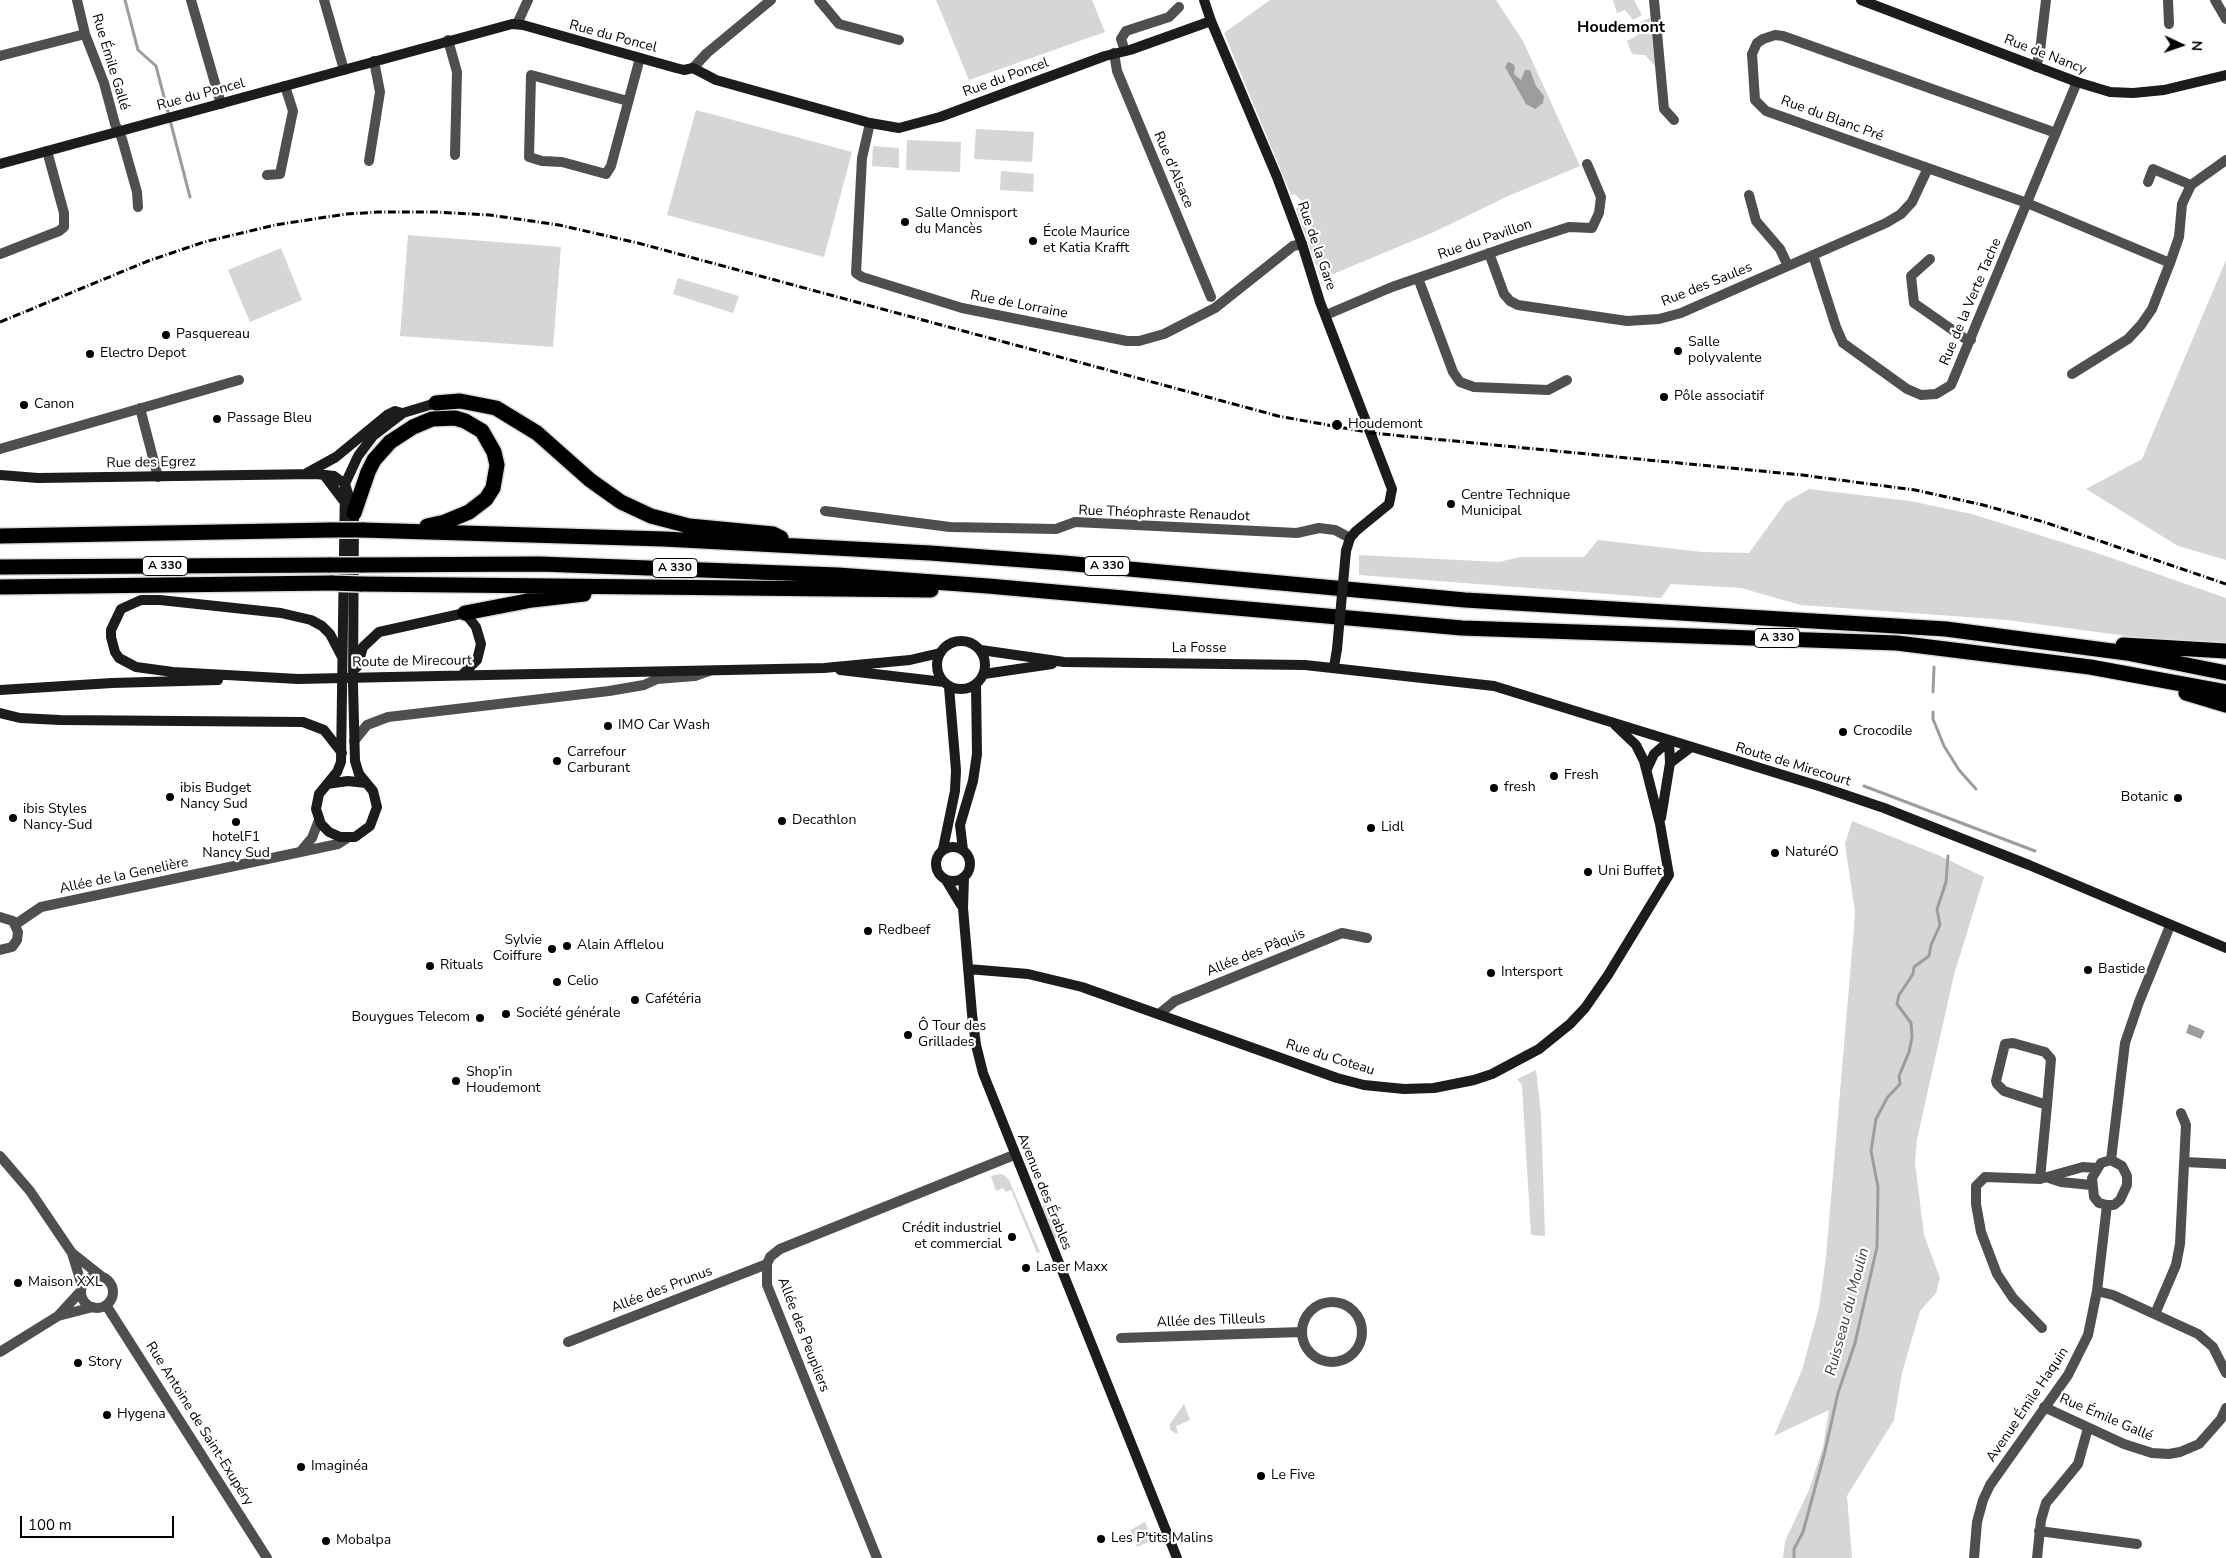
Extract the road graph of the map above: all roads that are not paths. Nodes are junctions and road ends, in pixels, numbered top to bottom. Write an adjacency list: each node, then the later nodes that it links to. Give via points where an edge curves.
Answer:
1 (77, 0): 18 (street, Rue Émile Gallé)
2 (191, 0): 32 (street)
3 (324, 0): 27 (street)
4 (528, 0): 16 (street)
5 (771, 0): 26 (street)
6 (819, 0): 20 (street, via 839,24)
7 (1204, 0): 15 (street, Rue de la Gare)
8 (1654, 0): 33 (street, via 1664,109)
9 (1861, 0): 25 (street, Rue de Nancy)
10 (2046, 0): 25 (street)
11 (2168, 0): 17 (street)
12 (2215, 0): 14 (street)
13 (1179, 6): 21 (street, via 1169,17 1126,31 1121,39)
14 (2226, 19)
15 (1210, 21): 21 (street, Rue du Poncel); 50 (street, Rue de la Gare)
16 (517, 24): 19 (street, Rue du Poncel); 23 (street, Rue du Poncel)
17 (2169, 24)
18 (85, 34): 22 (street); 35 (street, Rue Émile Gallé)
19 (448, 40): 24 (street, Rue du Poncel); 38 (street, via 456,72)
20 (899, 40)
21 (1120, 52): 34 (street, Rue du Poncel, via 907,127 891,128); 58 (street, Rue d'Alsace, via 1117,71)
22 (0, 56)
23 (640, 58): 26 (street, Rue du Poncel, via 684,70); 31 (street)
24 (374, 61): 27 (street, Rue du Poncel); 40 (street, via 380,92)
25 (2036, 67): 29 (street, Rue de Nancy)
26 (693, 68): 34 (street, Rue du Poncel, via 716,80)
27 (344, 70): 30 (street, Rue du Poncel)
28 (2226, 75): 29 (street, Rue de Nancy, via 2164,90 2133,93 2110,92)
29 (2077, 82): 36 (street, Rue de la Verte Tache)
30 (285, 86): 32 (street, Rue du Poncel); 44 (street, via 293,111 280,174)
31 (628, 101): 31 (street, via 531,75 529,157 606,174)
32 (221, 104): 35 (street, Rue du Poncel)
33 (1674, 120)
34 (870, 123): 50 (street, Rue de Lorraine, via 862,158 856,250 858,275 962,308 1139,341 1164,334 1215,308 1293,246)
35 (118, 132): 37 (street, Rue du Poncel); 49 (street, Rue Émile Gallé)
36 (2056, 133): 43 (street, Rue du Blanc Pré, via 1783,36 1769,36 1757,43 1752,54 1755,100 1759,106); 48 (street, Rue de la Verte Tache)
37 (47, 151): 41 (street, Rue du Poncel); 52 (street, via 64,214 64,227)
38 (455, 155)
39 (2226, 160): 46 (street)
40 (369, 161)
41 (0, 164)
42 (1587, 164): 51 (street, Rue du Pavillon, via 1602,197 1592,228 1569,227)
43 (1928, 168): 48 (street, Rue du Blanc Pré); 53 (street, Rue des Saules, via 1912,202 1902,214)
44 (267, 175)
45 (2148, 182): 46 (street, via 2153,169)
46 (2191, 185): 55 (street, via 2182,204 2179,237)
47 (1749, 194): 56 (street, via 1756,221 1780,249)
48 (2027, 203): 55 (street, Rue du Blanc Pré); 60 (street, Rue de la Verte Tache)
49 (138, 208)
50 (1302, 244): 59 (street, Rue de la Gare)
51 (1489, 253): 56 (street, Rue des Saules, via 1504,294 1518,305 1627,321 1658,319 1681,313); 57 (street, Rue du Pavillon)
52 (0, 254)
53 (1813, 255): 56 (street, Rue des Saules); 60 (street, Rue de la Verte Tache, via 1843,343 1907,389 1921,396 1936,394 1952,385)
54 (1930, 259): 60 (street, via 1911,276 1914,302)
55 (2170, 263): 61 (street, via 2152,309 2142,325 2128,339)
56 (1788, 266)
57 (1418, 278): 59 (street, Rue du Pavillon); 63 (street, via 1453,372 1460,382 1474,387 1548,390)
58 (1211, 297)
59 (1326, 315): 78 (street, Rue de la Gare, via 1390,482 1392,496 1390,504 1360,526)
60 (1971, 340)
61 (2072, 374)
62 (239, 380): 65 (street)
63 (1567, 380)
64 (436, 403): 66 (street); 79 (highway, via 460,401 496,408 537,433 597,486 651,516 689,526 773,534)
65 (140, 408): 67 (street); 71 (street)
66 (403, 413): 69 (street, via 395,411 387,415 336,457); 72 (street, via 366,445)
67 (0, 449)
68 (0, 475): 71 (street, Rue des Egrez, via 38,478)
69 (303, 475): 70 (street, Rue des Egrez); 71 (street, Rue des Egrez)
70 (324, 475): 72 (street, via 334,476); 73 (street)
71 (158, 477)
72 (345, 484): 73 (street); 75 (street)
73 (343, 500): 89 (street)
74 (825, 510): 78 (street, Rue Théophraste Renaudot, via 950,527 1056,529 1075,522 1297,533 1319,528 1335,530)
75 (354, 513): 76 (highway, via 374,460 398,436 422,422 442,417 474,424 490,441 497,465 493,488 486,499 461,516); 100 (street)
76 (402, 531): 77 (highway, A 330, bridge); 79 (highway, A 330)
77 (0, 536)
78 (1350, 538): 91 (street, bridge)
79 (796, 545): 85 (highway, A 330, via 1064,562 1475,601 1946,629)
80 (0, 567): 81 (highway, A 330, bridge, via 540,564 828,575)
81 (988, 586): 83 (highway, via 924,591); 92 (highway, A 330, via 1462,628 1898,643)
82 (0, 587): 83 (highway, bridge, via 332,583)
83 (698, 589): 84 (highway, via 565,596)
84 (465, 613): 97 (street, via 476,627 481,644 477,660); 100 (street, via 379,632 364,647)
85 (2037, 640): 87 (highway); 95 (highway, A 330, via 2127,653)
86 (981, 650): 88 (street, via 963,641 950,644); 90 (street, La Fosse); 96 (street)
87 (2226, 651)
88 (940, 653): 93 (street, Route de Mirecourt, via 910,660); 99 (street, via 938,671)
89 (343, 659): 98 (street, via 322,626 311,620 281,614 141,600 121,610 111,630 119,658 136,667); 110 (street)
90 (1064, 662): 91 (street, La Fosse); 96 (street, La Fosse)
91 (1334, 667): 106 (street, Route de Mirecourt, via 1494,686)
92 (2090, 667): 103 (highway, A 330); 104 (highway)
93 (824, 668): 94 (street, Route de Mirecourt); 99 (street, Route de Mirecourt)
94 (714, 670): 97 (street, Route de Mirecourt); 108 (street, via 609,691 388,717 367,725)
95 (2226, 673)
96 (984, 674): 101 (street)
97 (462, 675): 98 (street, Route de Mirecourt, bridge)
98 (298, 679): 102 (street, Route de Mirecourt, via 121,683)
99 (946, 684): 101 (street, via 963,690); 118 (street, via 956,777)
100 (353, 685): 108 (street)
101 (976, 685): 119 (street, via 977,754 960,825)
102 (0, 690)
103 (2226, 692)
104 (2226, 705)
105 (0, 713): 110 (street, via 20,718 60,720 303,722 324,730)
106 (1610, 721): 107 (street, Route de Mirecourt); 112 (street, Rue du Coteau, via 1636,745)
107 (1669, 740): 109 (street, Route de Mirecourt); 111 (street, Rue du Coteau); 112 (street, via 1654,754)
108 (354, 741): 113 (street, via 356,767)
109 (1691, 748): 111 (street); 126 (street, Route de Mirecourt, via 1884,808 1988,848)
110 (342, 754): 114 (street, via 340,767)
111 (1670, 762): 116 (street, Rue du Coteau)
112 (1647, 769): 116 (street, Rue du Coteau)
113 (366, 783): 114 (street); 117 (street, via 375,796 376,815 366,831)
114 (326, 784): 115 (street, via 317,798)
115 (319, 820): 117 (street, via 334,835); 120 (street, via 312,838)
116 (1660, 824): 131 (street, Rue du Coteau, via 1669,875 1596,993 1552,1040 1492,1074 1434,1088 1364,1085)
117 (347, 838): 120 (street, Allée de la Genelière, via 338,844)
118 (943, 850): 119 (street, via 953,846); 122 (street, via 937,857 936,866)
119 (963, 850): 121 (street, via 970,865)
120 (301, 851): 125 (street, Allée de la Genelière, via 41,907)
121 (964, 877): 122 (street); 123 (street, Avenue des Érables)
122 (946, 880): 123 (street, Avenue des Érables)
123 (963, 908): 130 (street, Avenue des Érables)
124 (0, 917): 125 (street, via 9,918)
125 (16, 924): 129 (street, via 18,936 15,944)
126 (2170, 926): 128 (street, Route de Mirecourt); 136 (street, via 2125,1043)
127 (1367, 938): 131 (street, Allée des Pâquis, via 1342,932 1175,1001)
128 (2226, 948)
129 (0, 950)
130 (968, 969): 131 (street, Rue du Coteau, via 1028,974 1064,982); 134 (street, Avenue des Érables, via 978,1058)
131 (1159, 1014)
132 (2047, 1105): 132 (street, via 2049,1054 2013,1042 2005,1044 1997,1084 2004,1091); 140 (street)
133 (2181, 1113): 137 (street, via 2186,1125)
134 (1014, 1155): 144 (street, Allée des Peupliers, via 780,1249); 166 (street, Avenue des Érables)
135 (0, 1156): 143 (street, via 30,1191)
136 (2111, 1160): 139 (street); 142 (street, via 2122,1166 2127,1185 2120,1200)
137 (2184, 1162): 138 (street); 150 (street, via 2179,1250)
138 (2226, 1164)
139 (2096, 1168): 140 (street, via 2061,1172); 141 (street)
140 (2045, 1179): 141 (street); 152 (street, via 1985,1176 1975,1190 1981,1232 1996,1274 2013,1298)
141 (2091, 1185): 142 (street, via 2094,1197)
142 (2107, 1205): 147 (street, Avenue Émile Haquin)
143 (72, 1253): 145 (street); 146 (street)
144 (767, 1264): 155 (street, Allée des Prunus); 165 (street, Allée des Peupliers, via 767,1285)
145 (101, 1276): 146 (street, via 90,1278); 148 (street, via 113,1289)
146 (82, 1288): 149 (street, via 85,1302); 151 (street)
147 (2097, 1291): 150 (street); 158 (street, Avenue Émile Haquin, via 2093,1318 2082,1347 2068,1375)
148 (106, 1305): 149 (street); 164 (street, Rue Antoine de Saint-Exupéry)
149 (93, 1307): 151 (street)
150 (2155, 1314): 157 (street, via 2190,1329 2208,1341)
151 (58, 1316): 156 (street)
152 (2042, 1328)
153 (1301, 1332): 153 (street, via 1305,1346 1313,1356 1334,1363 1352,1355 1362,1334 1354,1311 1342,1304 1329,1302 1310,1310); 154 (street, Allée des Tilleuls)
154 (1121, 1338)
155 (568, 1342)
156 (0, 1352)
157 (2226, 1373)
158 (2044, 1407): 161 (street, Rue Émile Gallé); 167 (street, Avenue Émile Haquin, via 1983,1500)
159 (2226, 1408): 160 (street, Rue Émile Gallé)
160 (2224, 1420): 161 (street, Rue Émile Gallé, via 2199,1444 2169,1454 2142,1451)
161 (2088, 1428): 162 (street, via 2078,1464 2046,1503)
162 (2039, 1531): 163 (street); 168 (street)
163 (2137, 1544)
164 (267, 1558)
165 (877, 1558)
166 (1177, 1558)
167 (1974, 1558)
168 (2037, 1558)

